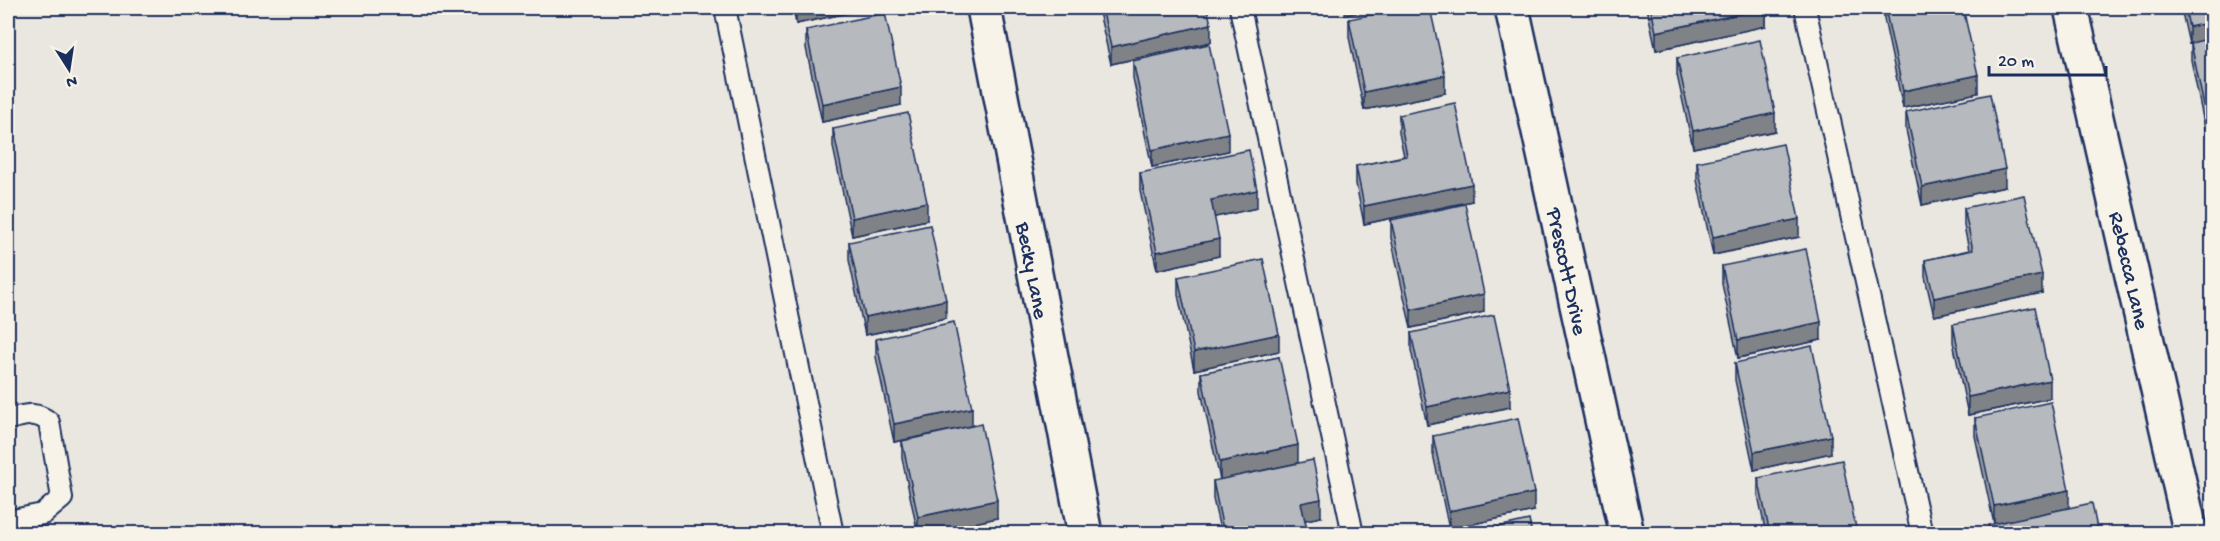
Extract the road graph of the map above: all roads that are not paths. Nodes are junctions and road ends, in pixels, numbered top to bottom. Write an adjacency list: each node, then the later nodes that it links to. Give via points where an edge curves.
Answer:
1 (724, 8): 9 (lane)
2 (984, 8): 10 (street, Becky Lane)
3 (1240, 8): 11 (lane)
4 (1512, 8): 12 (street, Prescott Drive)
5 (1805, 8): 13 (lane)
6 (2071, 8): 14 (street, Rebecca Lane)
7 (8, 419): 8 (lane, via 30,414 41,415 49,422 62,498 43,514)
8 (8, 521)
9 (833, 534)
10 (1085, 534)
11 (1353, 534)
12 (1627, 534)
13 (1922, 534)
14 (2191, 534)

